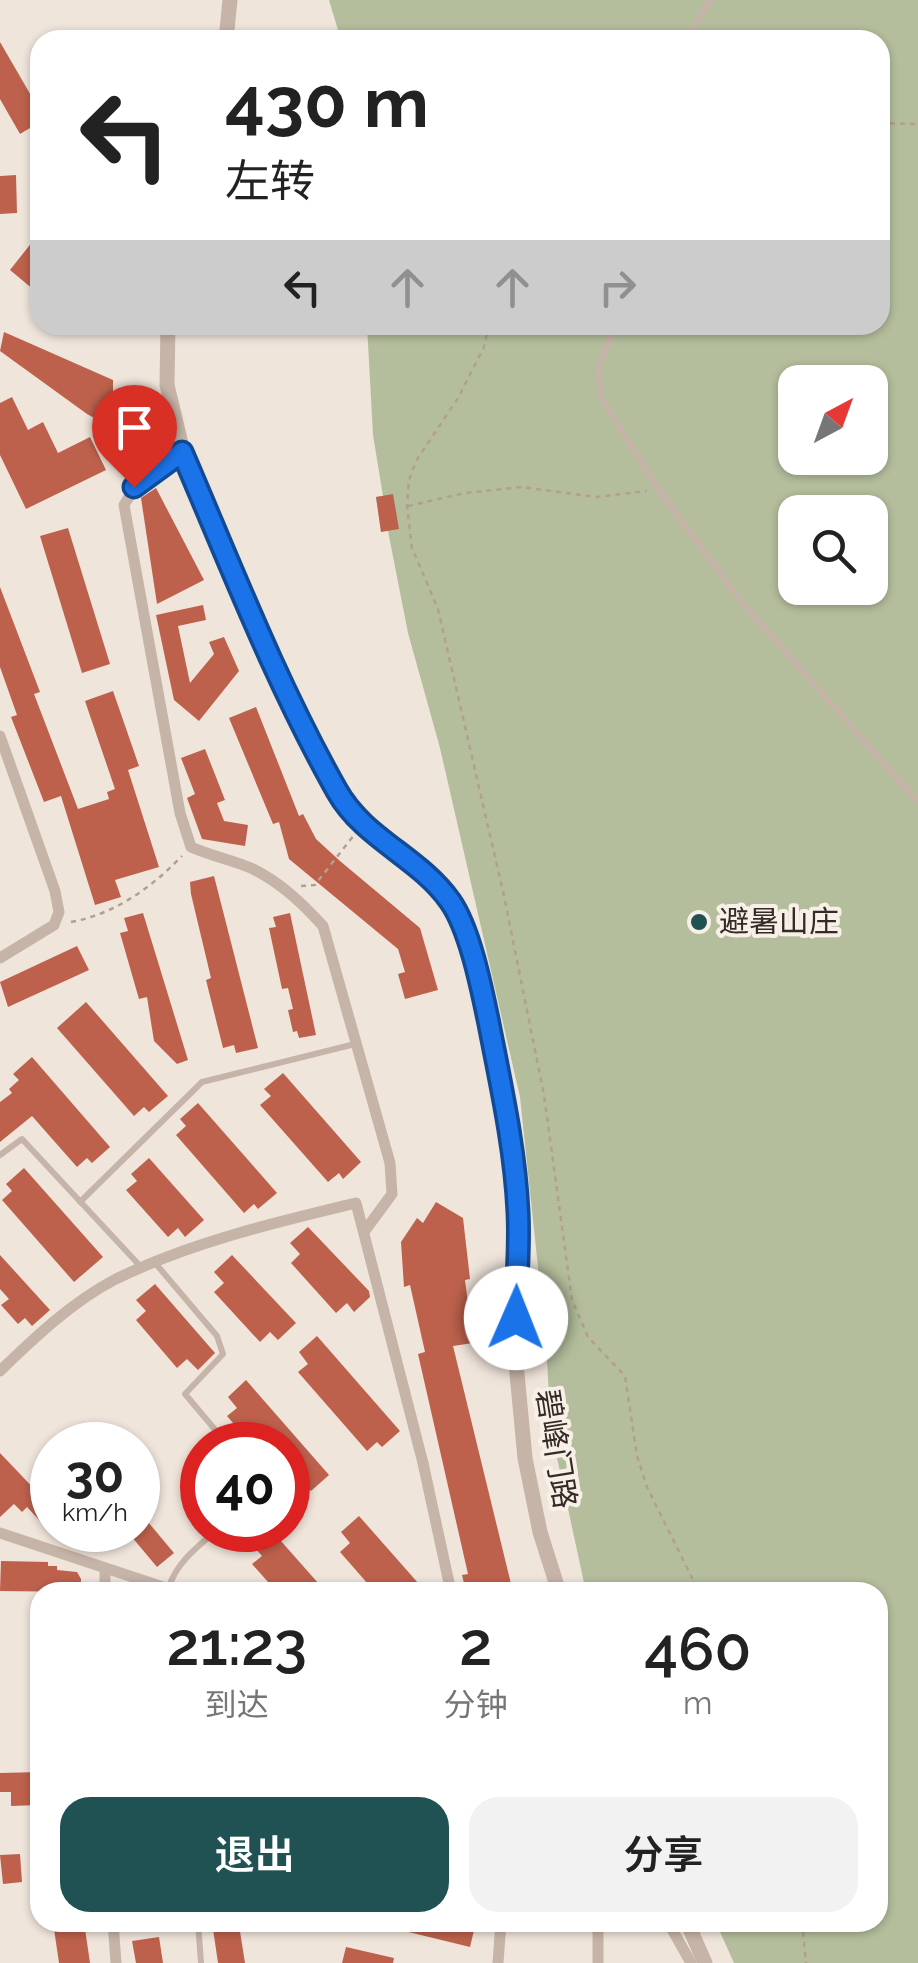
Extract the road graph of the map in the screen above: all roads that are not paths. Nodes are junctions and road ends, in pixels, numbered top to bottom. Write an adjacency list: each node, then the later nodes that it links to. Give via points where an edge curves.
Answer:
1 (230, 0): 3 (street)
2 (710, 0): 4 (lane)
3 (227, 30)
4 (692, 30)
5 (168, 335): 7 (street, 碧峰门路, via 167,385)
6 (612, 335): 9 (lane, via 600,365 600,396 659,490 740,600)
7 (182, 452): 11 (street, via 134,487 124,505 180,814 191,847 278,883 323,926); 26 (street, 碧峰门路, via 302,728 340,796 378,840 435,881 454,906 480,979 518,1213 515,1354 524,1458)
8 (0, 736): 10 (street, via 58,912 54,925)
9 (918, 802)
10 (0, 958)
11 (356, 1044): 13 (lane, via 202,1082); 14 (street, via 390,1163 392,1194)
12 (0, 1155): 13 (lane, via 22,1138)
13 (80, 1202): 16 (lane)
14 (364, 1232): 15 (street, via 356,1202); 25 (street)
15 (156, 1264): 16 (street); 18 (lane, via 217,1336 223,1354 186,1394)
16 (143, 1269): 17 (street, via 66,1312)
17 (0, 1371)
18 (209, 1422)
19 (0, 1533): 21 (street)
20 (194, 1552): 24 (lane, via 174,1571)
21 (104, 1568): 22 (street); 23 (street)
22 (105, 1582)
23 (146, 1582)
24 (173, 1582)
25 (449, 1582)
26 (556, 1582)
27 (114, 1932): 33 (street)
28 (199, 1932): 34 (lane)
29 (500, 1932): 35 (street)
30 (598, 1932): 36 (street)
31 (674, 1932): 37 (street)
32 (692, 1932): 38 (street)
33 (116, 1963)
34 (201, 1963)
35 (498, 1963)
36 (598, 1963)
37 (692, 1963)
38 (705, 1963)

